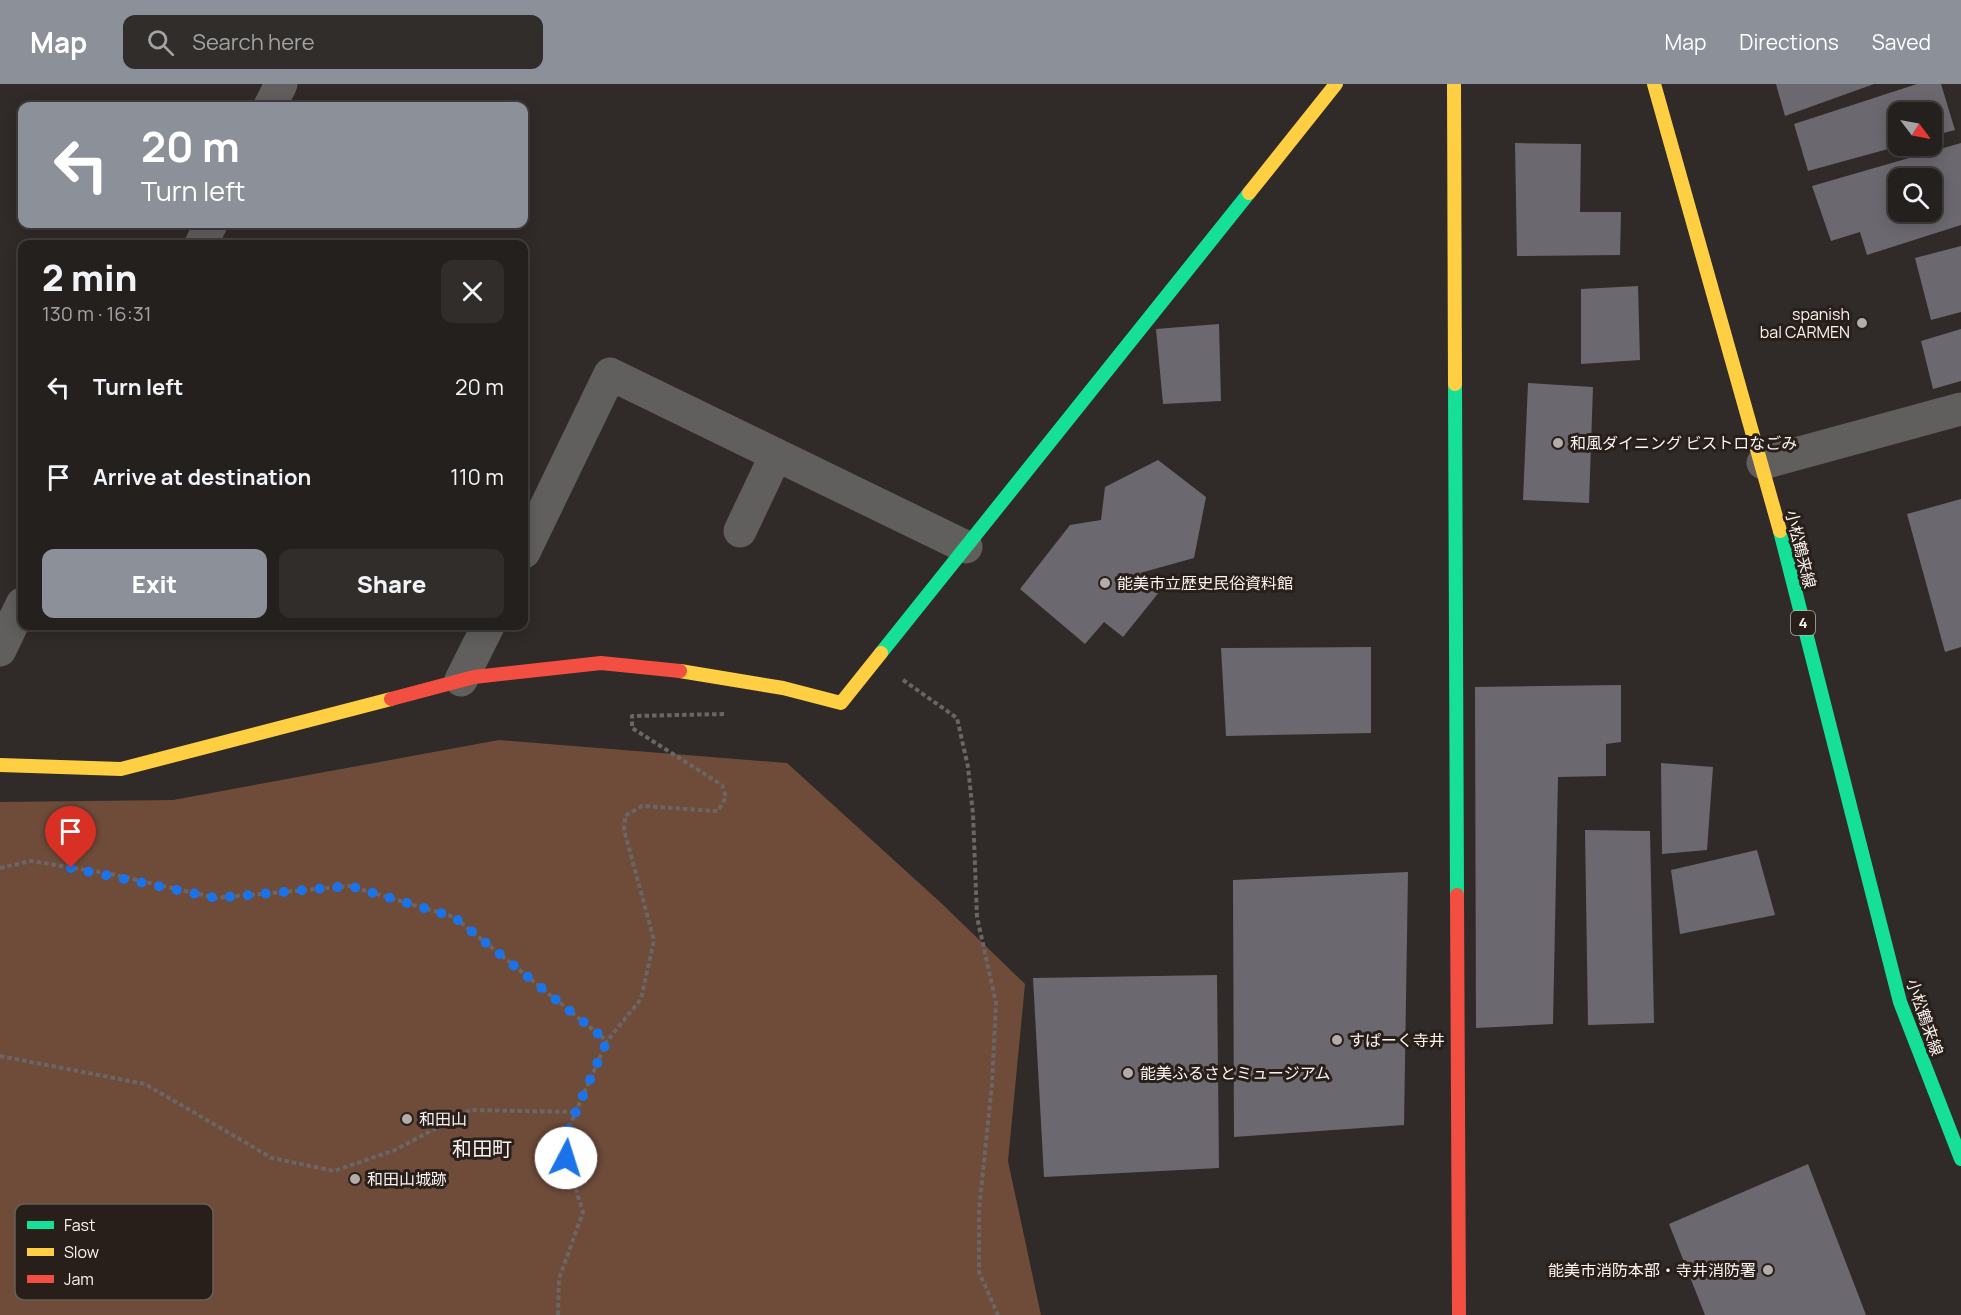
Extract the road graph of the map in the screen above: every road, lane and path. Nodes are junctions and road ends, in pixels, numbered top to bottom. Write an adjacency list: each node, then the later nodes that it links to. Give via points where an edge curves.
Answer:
1 (281, 84): 5 (street)
2 (1336, 84): 11 (street)
3 (1454, 84): 26 (street)
4 (1654, 84): 8 (street, 小松鶴来線 / 4)
5 (272, 102)
6 (1961, 409): 8 (street)
7 (776, 455): 9 (street); 10 (street, via 610,374); 11 (street)
8 (1762, 463): 23 (street, 小松鶴来線 / 4, via 1900,1002)
9 (740, 531)
10 (528, 544)
11 (966, 547): 15 (street)
12 (18, 612): 14 (street)
13 (486, 630): 16 (street)
14 (0, 650)
15 (875, 660): 16 (street, via 841,703 715,675 602,663); 25 (path, via 957,718 968,767 977,917 996,1003 979,1210 979,1272)
16 (461, 680): 18 (street, via 121,769)
17 (732, 714): 20 (path, via 632,716 632,728 722,785 726,796 718,811 642,806 625,816 624,830 654,940 641,999)
18 (0, 765)
19 (0, 868): 20 (path, via 32,861 216,898 350,886 454,917)
20 (607, 1041): 22 (path)
21 (0, 1056): 22 (path, via 145,1084 272,1158 334,1171 395,1150 470,1110)
22 (576, 1112): 24 (path, via 567,1132 566,1158 583,1212 559,1279)
23 (1961, 1159)
24 (558, 1315)
25 (998, 1315)
26 (1459, 1315)

